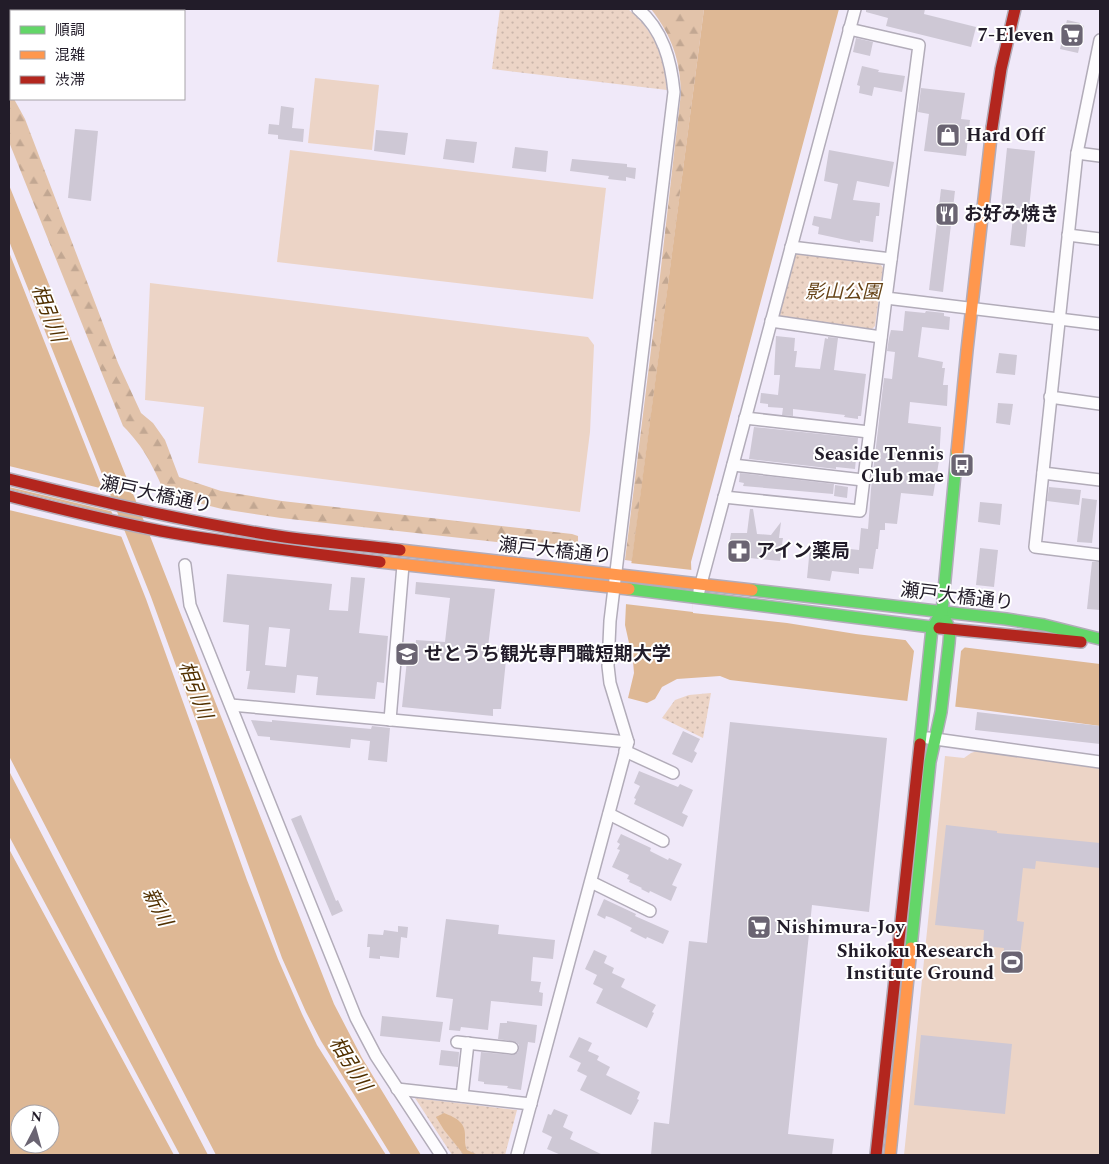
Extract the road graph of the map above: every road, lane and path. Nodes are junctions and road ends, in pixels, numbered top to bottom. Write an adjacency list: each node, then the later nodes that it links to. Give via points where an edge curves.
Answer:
1 (638, 9): 33 (street, via 656,29 666,51 674,92)
2 (855, 9): 4 (street)
3 (1015, 9): 14 (street, via 994,110)
4 (849, 29): 11 (street); 12 (street, via 919,45)
5 (1100, 40): 6 (street)
6 (1096, 74): 7 (street)
7 (1077, 153): 8 (street); 9 (street)
8 (1100, 156)
9 (1068, 235): 10 (street); 15 (street)
10 (1100, 239)
11 (791, 247): 12 (street); 16 (street)
12 (891, 259): 13 (street)
13 (886, 298): 14 (street); 18 (street)
14 (971, 309): 15 (street); 37 (street)
15 (1059, 319): 17 (street); 19 (street)
16 (771, 321): 18 (street); 21 (street)
17 (1100, 324)
18 (881, 336): 22 (street)
19 (1050, 397): 20 (street); 24 (street)
20 (1100, 404)
21 (746, 418): 22 (street); 23 (street)
22 (869, 432): 26 (street)
23 (732, 465): 26 (street); 29 (street)
24 (1043, 473): 27 (street); 30 (street, via 1035,547)
25 (9, 479): 33 (street, 瀬戸大橋通り, via 174,518 290,538)
26 (863, 480): 29 (street, via 860,511)
27 (1100, 480)
28 (9, 496): 32 (street, 瀬戸大橋通り, via 181,535)
29 (724, 497): 34 (street)
30 (1100, 555)
31 (185, 564): 42 (street, via 190,605)
32 (403, 565): 35 (street, 瀬戸大橋通り); 43 (street)
33 (615, 574): 34 (street, 瀬戸大橋通り); 35 (street)
34 (697, 584): 36 (street); 37 (street, 瀬戸大橋通り)
35 (614, 588): 36 (street, 瀬戸大橋通り); 46 (street, via 608,666)
36 (695, 598): 38 (street, 瀬戸大橋通り)
37 (942, 612): 38 (street); 39 (street); 40 (street, 瀬戸大橋通り, via 1044,625)
38 (932, 628): 39 (street, 瀬戸大橋通り); 44 (street)
39 (950, 630): 41 (street, 瀬戸大橋通り); 45 (street)
40 (1100, 639)
41 (1100, 643)
42 (231, 705): 43 (street); 54 (street, via 356,1018)
43 (390, 720): 46 (street)
44 (919, 737): 45 (street); 59 (street)
45 (935, 739): 47 (street); 60 (street)
46 (626, 747): 48 (street); 49 (street)
47 (1100, 762)
48 (673, 773)
49 (609, 814): 50 (street); 51 (street)
50 (663, 841)
51 (591, 882): 52 (street); 56 (street)
52 (650, 911)
53 (512, 1048): 55 (street, via 463,1042)
54 (397, 1089): 55 (street); 57 (street)
55 (462, 1096): 56 (street)
56 (531, 1104): 58 (street)
57 (441, 1155)
58 (517, 1155)
59 (876, 1155)
60 (890, 1155)

